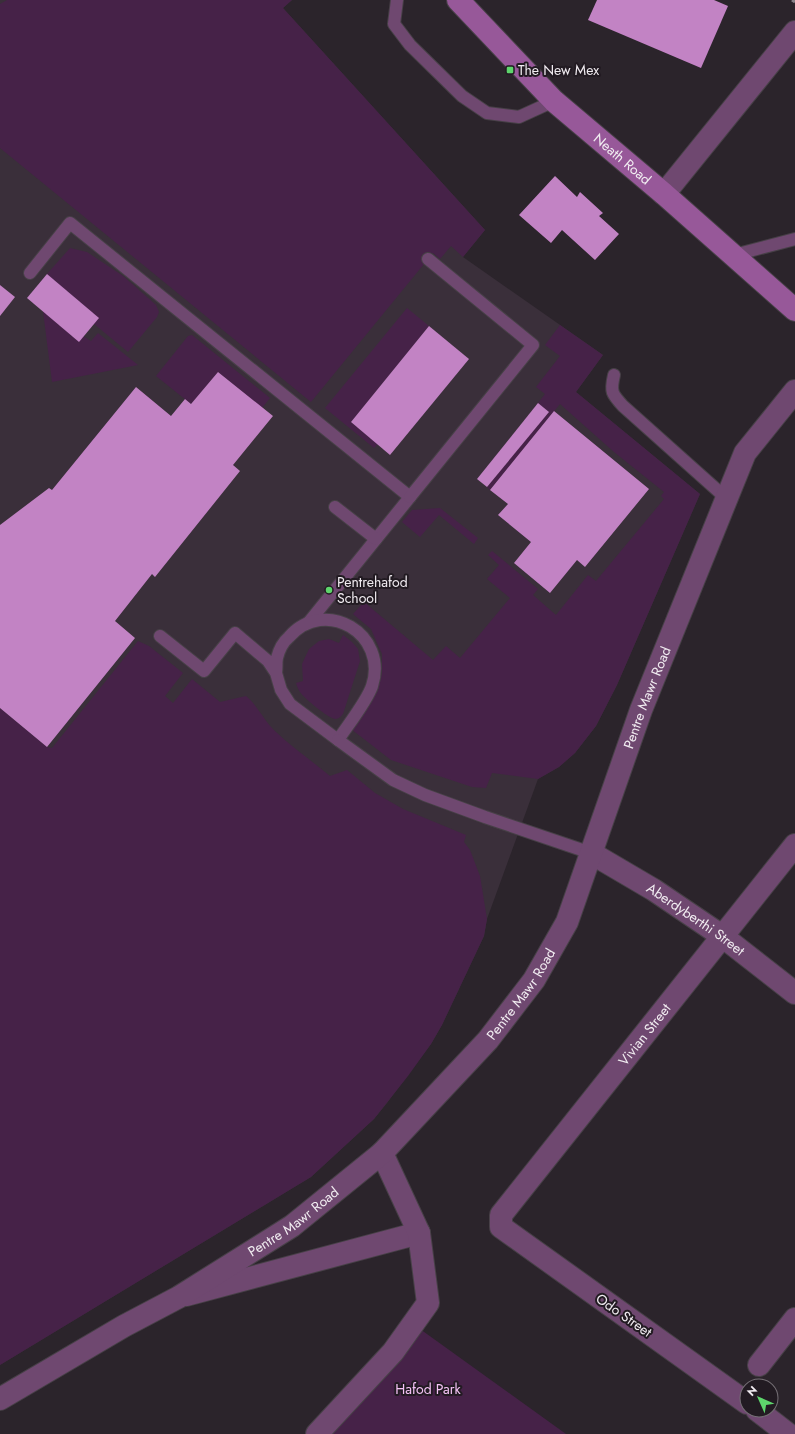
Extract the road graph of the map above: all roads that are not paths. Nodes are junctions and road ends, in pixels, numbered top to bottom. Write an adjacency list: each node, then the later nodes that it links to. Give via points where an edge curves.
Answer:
1 (397, 0): 4 (lane, via 394,24 410,45 462,96 487,113 518,116)
2 (458, 0): 4 (main road, Neath Road)
3 (795, 32): 5 (street)
4 (554, 100): 5 (main road, Neath Road)
5 (664, 194): 7 (main road, Neath Road)
6 (795, 239): 7 (lane)
7 (734, 255): 10 (main road, Neath Road)
8 (428, 260): 13 (lane, via 533,345)
9 (30, 273): 13 (lane, via 70,224)
10 (795, 310)
11 (614, 375): 14 (lane, via 611,389 623,406)
12 (795, 391): 14 (street, Pentre Mawr Road, via 745,453)
13 (410, 497): 16 (lane)
14 (726, 498): 22 (street, Pentre Mawr Road, via 641,710)
15 (335, 507): 16 (lane)
16 (376, 539): 17 (lane)
17 (309, 622): 19 (lane, via 294,630 284,642 277,657); 20 (lane, via 324,619 340,621 355,628 366,640 373,654 375,670 372,686)
18 (160, 636): 19 (lane, via 204,671 235,633 268,661)
19 (276, 673): 20 (lane, via 280,690 290,704)
20 (338, 740): 22 (lane, via 393,780 426,795)
21 (795, 845): 23 (street, Vivian Street)
22 (591, 853): 23 (street, Aberdyberthi Street, via 654,890); 25 (street, Pentre Mawr Road, via 567,922 534,980 488,1040)
23 (722, 936): 24 (street, Aberdyberthi Street); 26 (street, Vivian Street, via 501,1215)
24 (795, 993)
25 (382, 1153): 27 (street); 28 (street, Pentre Mawr Road, via 292,1226)
26 (501, 1228): 31 (street, Odo Street)
27 (419, 1233): 28 (street); 34 (street, via 428,1303 393,1352)
28 (179, 1297): 32 (street, Pentre Mawr Road, via 124,1326)
29 (793, 1325): 30 (street)
30 (759, 1365)
31 (739, 1396)
32 (0, 1399)
33 (767, 1418): 35 (street)
34 (317, 1434)
35 (788, 1434)

